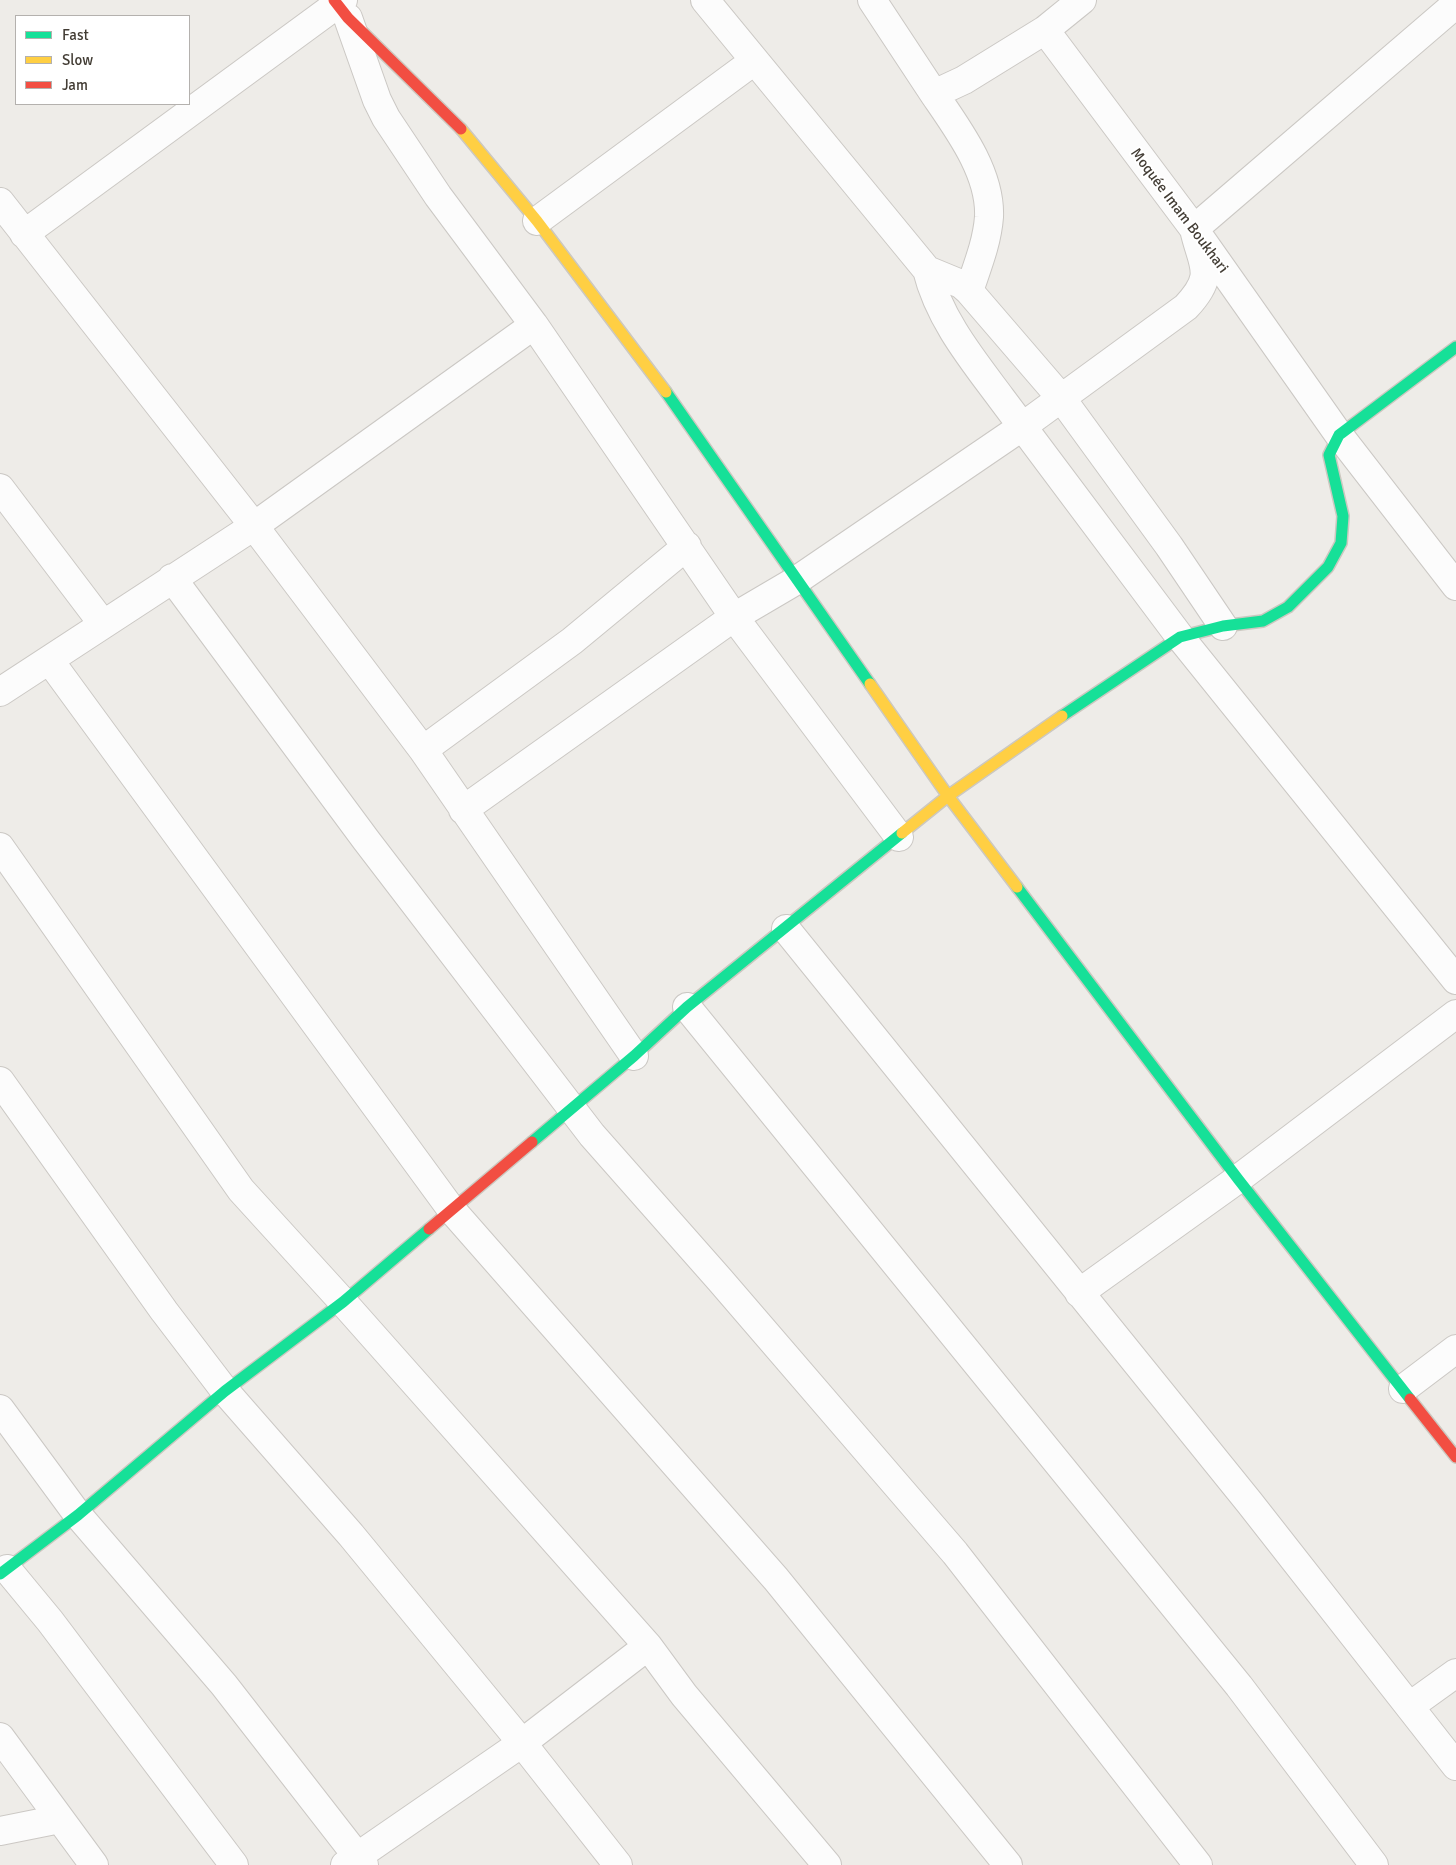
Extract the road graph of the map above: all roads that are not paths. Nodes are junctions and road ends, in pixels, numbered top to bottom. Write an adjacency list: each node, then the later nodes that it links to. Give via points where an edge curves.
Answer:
1 (705, 0): 7 (street)
2 (872, 0): 8 (street)
3 (1082, 0): 6 (street)
4 (1456, 4): 11 (street)
5 (341, 6): 10 (street, via 455,121); 12 (street); 15 (street, via 386,118 438,196)
6 (1045, 30): 8 (street, via 964,80); 11 (street, Moquée Imam Boukhari)
7 (754, 61): 10 (street); 13 (street)
8 (934, 94): 14 (street, via 983,176 989,216 984,245)
9 (0, 202): 12 (street)
10 (537, 221): 24 (street, via 634,349)
11 (1194, 229): 17 (street, via 1206,276 1199,293 1186,307); 19 (street, Moquée Imam Boukhari)
12 (24, 234): 21 (street)
13 (926, 270): 14 (street, via 961,284); 18 (street, via 936,301 948,321)
14 (969, 291): 17 (street)
15 (534, 325): 21 (street); 22 (street)
16 (1456, 347): 19 (street)
17 (1062, 399): 18 (street); 28 (street)
18 (1023, 426): 24 (street); 29 (street)
19 (1339, 435): 25 (street, Moquée Imam Boukhari); 28 (street, via 1329,455 1343,516 1341,543 1328,568 1288,607 1263,621)
20 (0, 488): 27 (street)
21 (254, 526): 23 (street); 32 (street)
22 (687, 546): 26 (street); 32 (street, via 572,641)
23 (172, 578): 27 (street); 43 (street, via 366,840)
24 (797, 580): 26 (street); 33 (street)
25 (1456, 586)
26 (734, 617): 34 (street); 35 (street)
27 (103, 624): 30 (street)
28 (1224, 626): 29 (street)
29 (1180, 637): 33 (street); 38 (street)
30 (50, 661): 31 (street); 45 (street)
31 (0, 692)
32 (423, 750): 34 (street)
33 (948, 796): 35 (street); 44 (street)
34 (463, 810): 41 (street)
35 (899, 837): 37 (street)
36 (0, 847): 47 (street, via 241,1190)
37 (786, 929): 39 (street); 46 (street)
38 (1456, 980)
39 (687, 1007): 41 (street); 70 (street, via 1239,1686)
40 (1456, 1014): 44 (street)
41 (634, 1056): 43 (street)
42 (0, 1081): 50 (street)
43 (571, 1108): 45 (street); 69 (street, via 955,1553)
44 (1238, 1179): 46 (street); 49 (street)
45 (451, 1209): 47 (street); 68 (street, via 776,1579)
46 (1079, 1293): 57 (street)
47 (343, 1302): 50 (street); 55 (street)
48 (1456, 1349): 49 (street)
49 (1403, 1390): 52 (street)
50 (225, 1391): 53 (street); 59 (street, via 351,1535)
51 (0, 1409): 53 (street)
52 (1456, 1457)
53 (78, 1515): 54 (street); 63 (street, via 224,1686)
54 (4, 1571): 65 (street, via 50,1621)
55 (648, 1646): 59 (street); 67 (street, via 684,1695)
56 (1456, 1673): 57 (street)
57 (1410, 1706): 60 (street)
58 (0, 1737): 61 (street)
59 (522, 1743): 63 (street); 66 (street)
60 (1456, 1766)
61 (60, 1819): 62 (street); 64 (street)
62 (0, 1831)
63 (356, 1862)
64 (94, 1865)
65 (234, 1865)
66 (618, 1865)
67 (827, 1865)
68 (1008, 1865)
69 (1198, 1865)
70 (1374, 1865)

